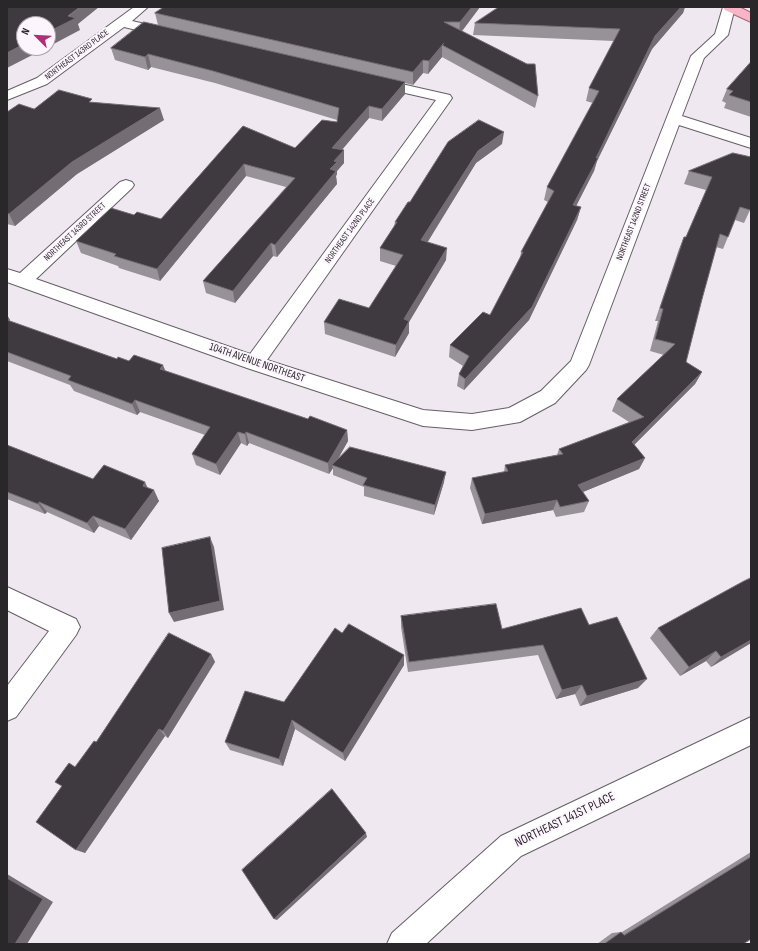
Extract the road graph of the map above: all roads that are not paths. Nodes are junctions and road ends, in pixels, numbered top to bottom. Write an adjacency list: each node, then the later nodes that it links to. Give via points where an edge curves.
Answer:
1 (142, 7): 4 (street, NORTHEAST 143RD PLACE)
2 (729, 7): 3 (main road); 8 (street, NORTHEAST 142ND STREET, via 721,35 698,56)
3 (751, 18)
4 (121, 22): 5 (street); 7 (street, NORTHEAST 143RD PLACE, via 42,81)
5 (183, 37)
6 (360, 78): 12 (street, NORTHEAST 142ND PLACE, via 445,98)
7 (7, 96)
8 (674, 118): 9 (street); 13 (street, NORTHEAST 142ND STREET, via 579,365 548,397)
9 (751, 143)
10 (126, 185): 11 (street, NORTHEAST 143RD STREET)
11 (15, 278): 12 (street, 104TH AVENUE NORTHEAST)
12 (254, 363): 13 (street, 104TH AVENUE NORTHEAST, via 423,418 472,422)
13 (513, 416)
14 (7, 598): 15 (street, via 68,627)
15 (7, 708)
16 (751, 731): 17 (street, NORTHEAST 141ST PLACE, via 511,846)
17 (403, 944)

